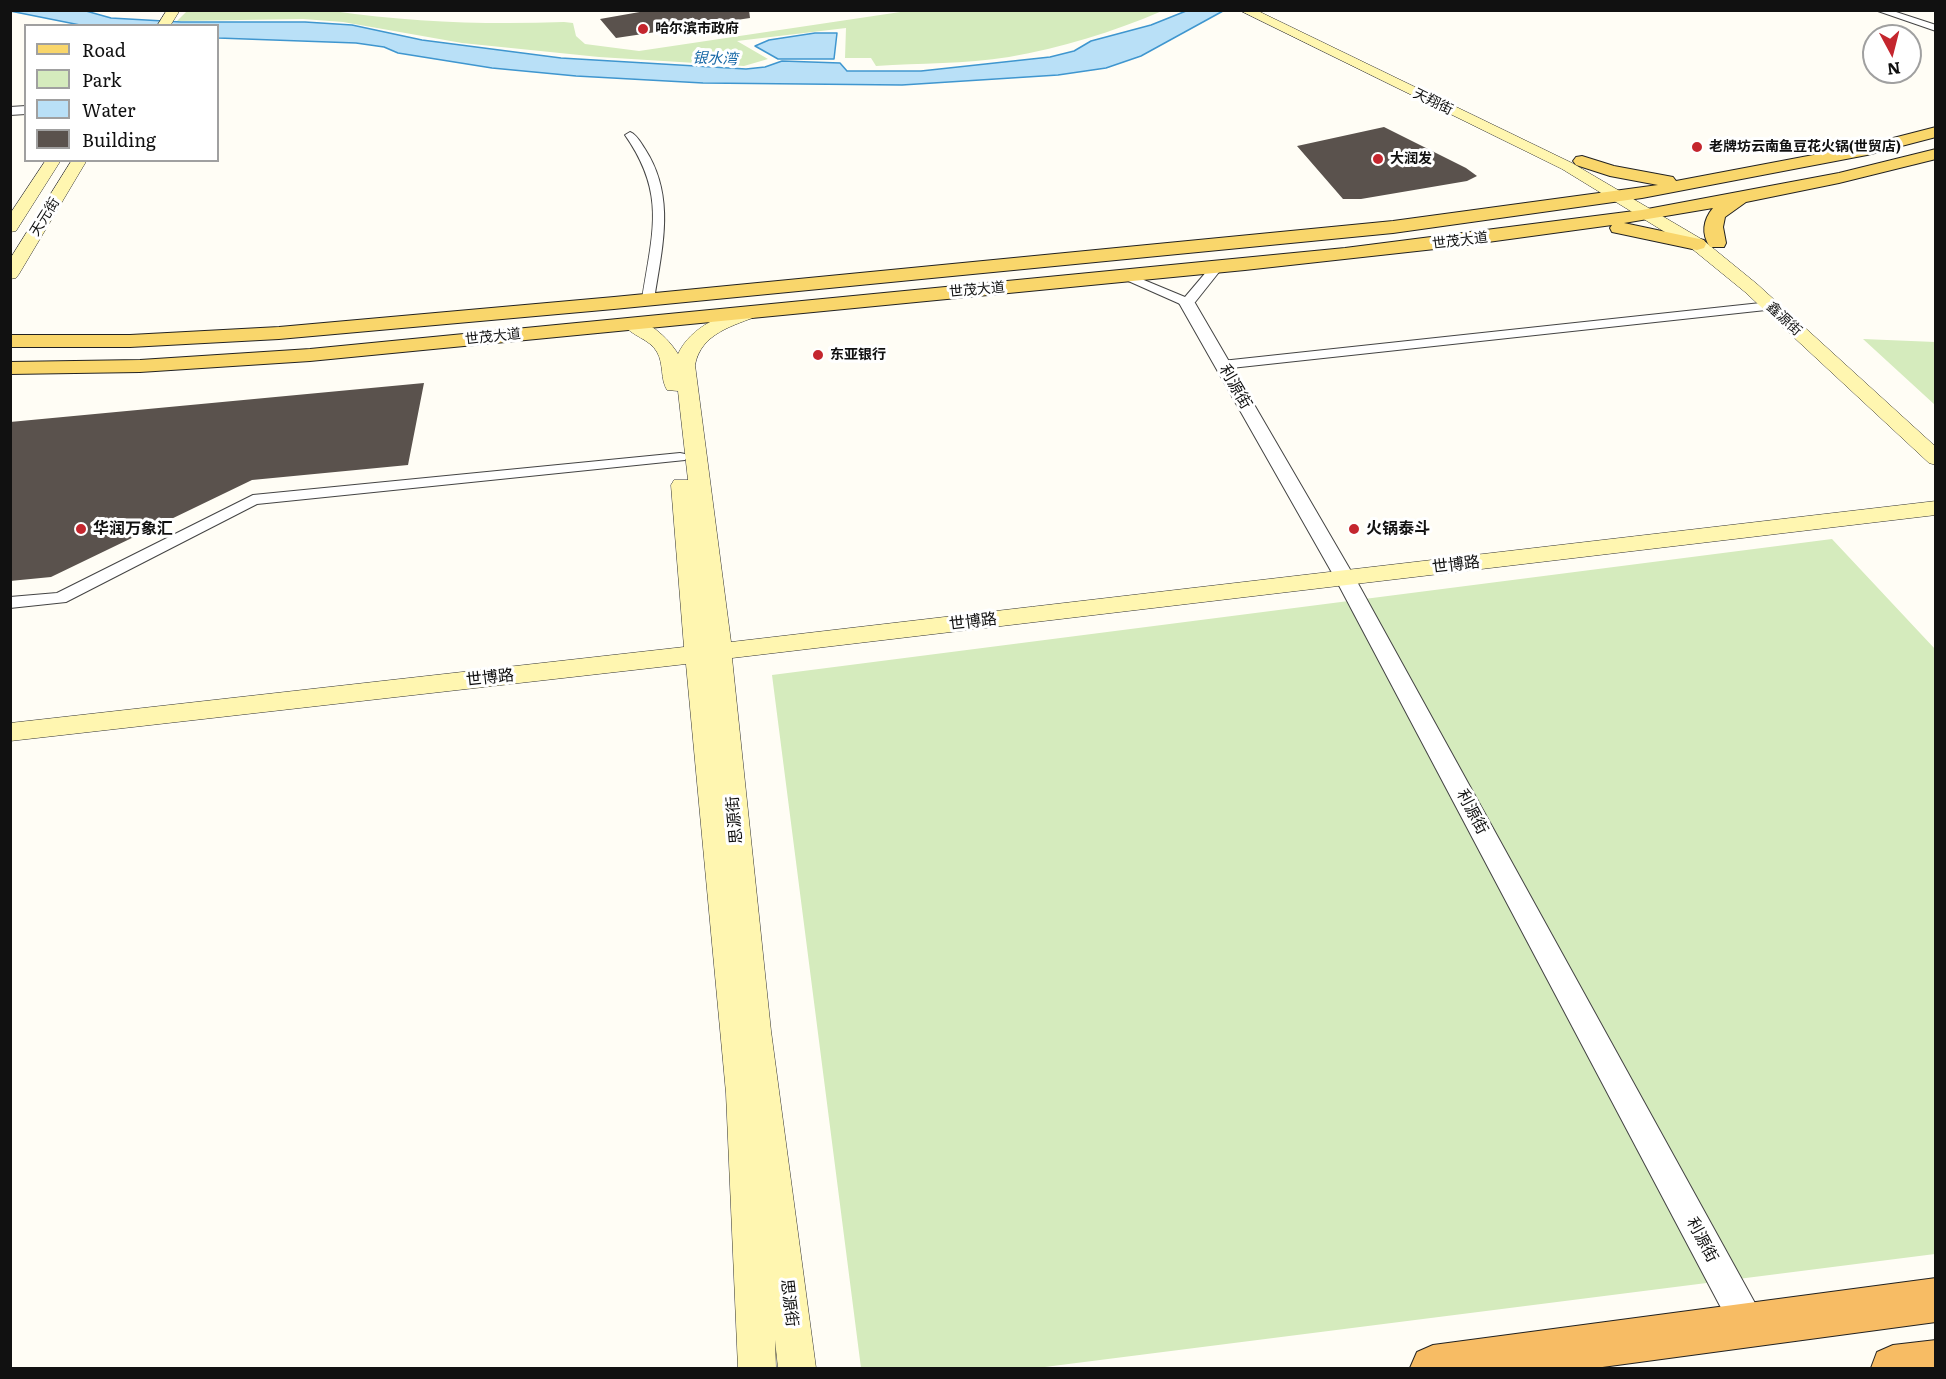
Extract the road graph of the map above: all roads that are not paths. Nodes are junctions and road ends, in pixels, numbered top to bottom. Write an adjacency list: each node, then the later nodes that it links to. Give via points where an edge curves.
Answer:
1 (1245, 10): 10 (main road, 天翔街)
2 (1266, 10): 10 (main road, 天翔街)
3 (1879, 10): 4 (street)
4 (1935, 28)
5 (1935, 132): 11 (main road, 世茂大道)
6 (630, 135): 25 (street, via 658,190)
7 (1935, 154): 14 (main road, 世茂大道)
8 (53, 162): 18 (main road, 天元街)
9 (80, 162): 23 (main road, 天元街)
10 (1574, 163): 11 (main road, via 1656,180); 12 (main road, 天翔街); 13 (main road, 天翔街); 15 (main road, via 1577,188 1573,196 1561,204)
11 (1723, 179): 12 (main road, 世茂大道)
12 (1642, 193): 13 (main road, 世茂大道); 16 (main road, 鑫源街)
13 (1620, 196): 15 (main road, 世茂大道); 17 (main road, 鑫源街)
14 (1741, 198): 16 (main road, 世茂大道); 20 (main road, via 1717,214 1713,230)
15 (1540, 208): 25 (main road, 世茂大道, via 1393,227)
16 (1671, 211): 17 (main road, 世茂大道); 20 (main road, 鑫源街)
17 (1649, 215): 19 (main road, 世茂大道); 21 (main road, 鑫源街)
18 (10, 227)
19 (1566, 227): 21 (main road, via 1634,230); 22 (main road, 世茂大道)
20 (1717, 243): 37 (main road, 鑫源街)
21 (1697, 244): 27 (main road, 鑫源街)
22 (1217, 267): 24 (main road, 世茂大道); 26 (street)
23 (10, 274)
24 (1123, 276): 26 (street); 28 (main road, 世茂大道)
25 (648, 300): 32 (main road, 世茂大道, via 279,333)
26 (1187, 303): 33 (street, 利源街)
27 (1770, 306): 33 (street); 39 (main road, 鑫源街)
28 (754, 311): 30 (main road, 世茂大道); 44 (main road, 思源街, via 704,332 685,359)
29 (10, 324): 32 (main road)
30 (632, 324): 35 (main road, 世茂大道, via 310,355); 38 (main road, 思源街, via 668,351)
31 (10, 341): 32 (main road, 世茂大道)
32 (47, 341)
33 (1222, 364): 42 (street, 利源街)
34 (10, 368): 35 (main road, 世茂大道)
35 (60, 368): 36 (main road)
36 (10, 375)
37 (1935, 437)
38 (680, 458): 43 (street, via 253,500 60,598); 44 (main road, 思源街)
39 (1935, 459)
40 (1935, 496): 42 (main road, 世博路)
41 (1935, 508): 42 (main road, 世博路)
42 (1342, 573): 44 (main road, 世博路); 48 (street, 利源街)
43 (10, 603)
44 (708, 646): 45 (main road, 世博路); 46 (main road, 世博路); 50 (main road, 思源街, via 743,1093); 51 (main road, 思源街)
45 (10, 715)
46 (10, 732)
47 (1935, 1300): 48 (highway)
48 (1749, 1326): 52 (highway)
49 (1935, 1362): 53 (highway)
50 (757, 1368)
51 (797, 1368)
52 (1433, 1368)
53 (1893, 1368)

